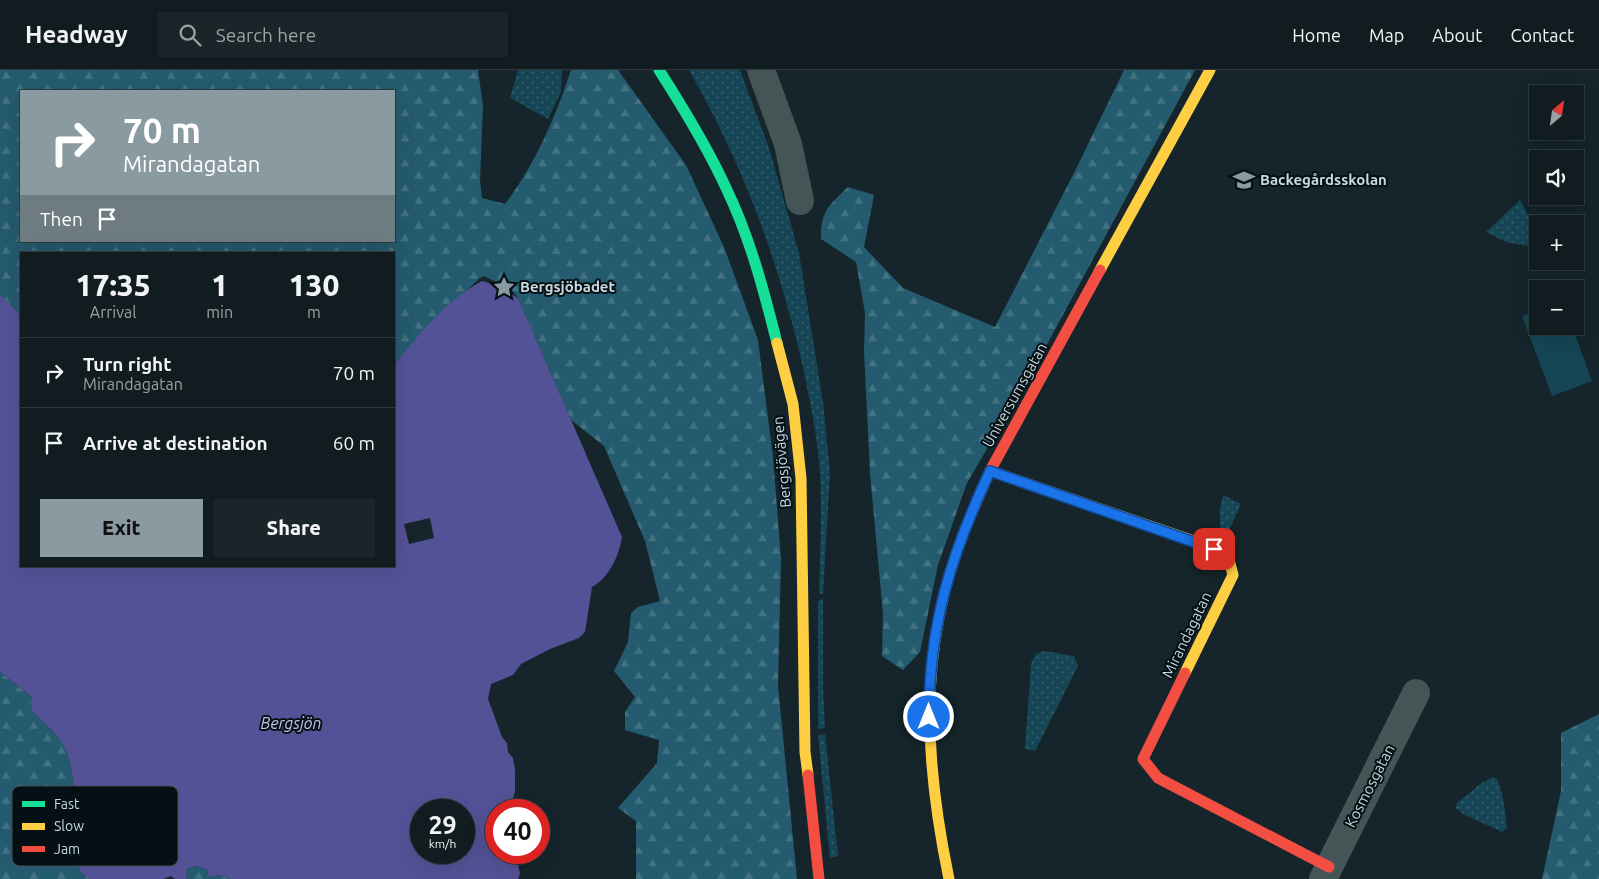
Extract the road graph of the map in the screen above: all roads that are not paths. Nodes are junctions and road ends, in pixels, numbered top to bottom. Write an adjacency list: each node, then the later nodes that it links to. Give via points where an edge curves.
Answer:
1 (659, 70): 8 (street, Bergsjövägen, via 690,118 728,191 763,287 793,404 801,478 805,752)
2 (761, 70): 4 (street, via 788,144)
3 (1210, 70): 5 (street, Universumsgatan)
4 (800, 201)
5 (990, 471): 7 (street, Mirandagatan, via 1227,555 1233,575 1143,759 1158,778); 9 (street, Universumsgatan, via 948,573 936,625 929,683 933,801)
6 (1416, 693): 7 (street, Kosmosgatan)
7 (1326, 873)
8 (819, 879)
9 (949, 879)

